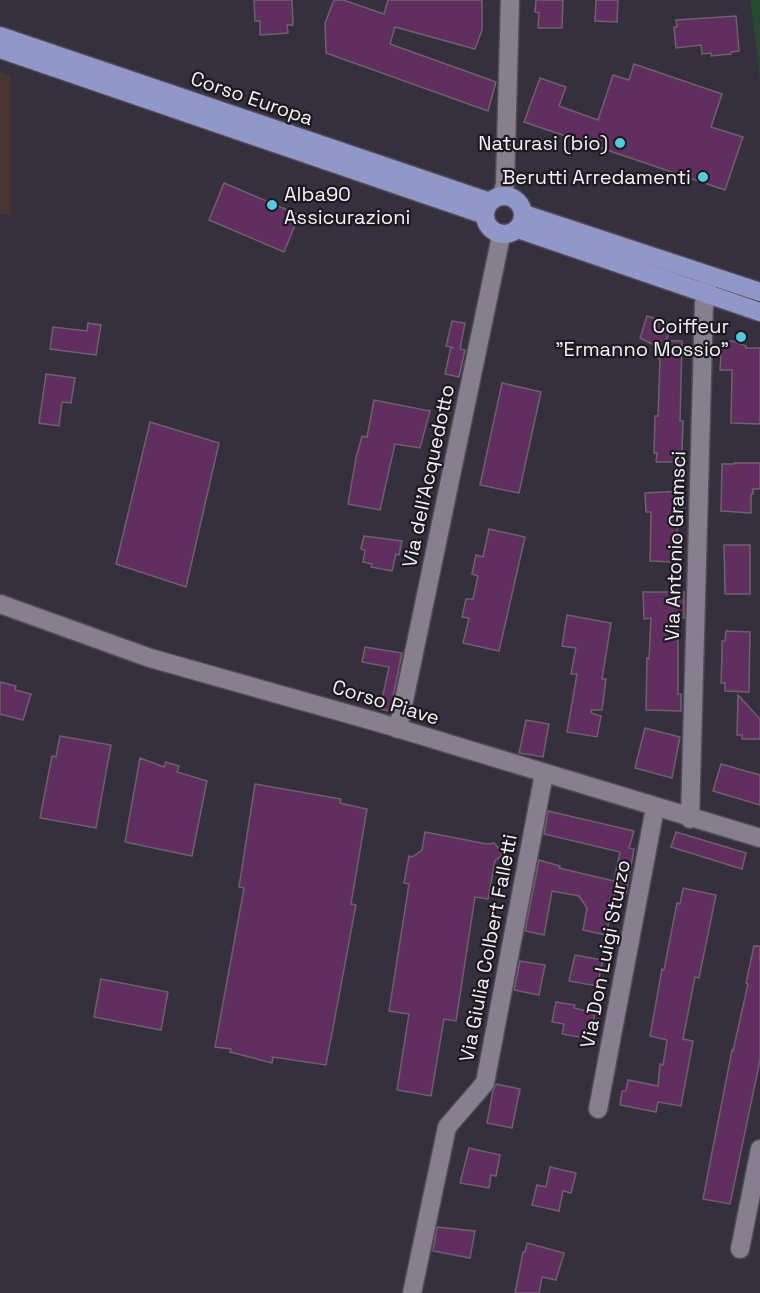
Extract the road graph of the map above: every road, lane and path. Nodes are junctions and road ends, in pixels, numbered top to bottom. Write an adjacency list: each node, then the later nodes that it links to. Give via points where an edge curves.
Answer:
1 (510, 0): 4 (street, via 505,184)
2 (0, 36): 4 (main road, Corso Europa)
3 (0, 50): 4 (main road, Corso Europa)
4 (492, 204): 5 (main road, via 513,197 520,204); 6 (main road, via 489,226)
5 (521, 221): 6 (main road, via 512,233); 7 (main road); 9 (main road)
6 (498, 233): 12 (street, Via dell'Acquedotto, via 500,241)
7 (710, 275): 8 (main road); 9 (street, Via Antonio Gramsci)
8 (760, 292)
9 (705, 294): 10 (main road); 15 (street, Via Antonio Gramsci)
10 (760, 312)
11 (0, 604): 12 (street, Corso Piave, via 150,658)
12 (398, 729): 13 (street, Corso Piave)
13 (544, 774): 14 (street, Corso Piave); 20 (street, Via Giulia Colbert Falletti, via 485,1083 447,1127)
14 (655, 808): 15 (street, Corso Piave); 17 (street, Via Don Luigi Sturzo)
15 (690, 819): 16 (street, Corso Piave)
16 (760, 838)
17 (598, 1109)
18 (760, 1149): 19 (street)
19 (740, 1249)
20 (412, 1293)

